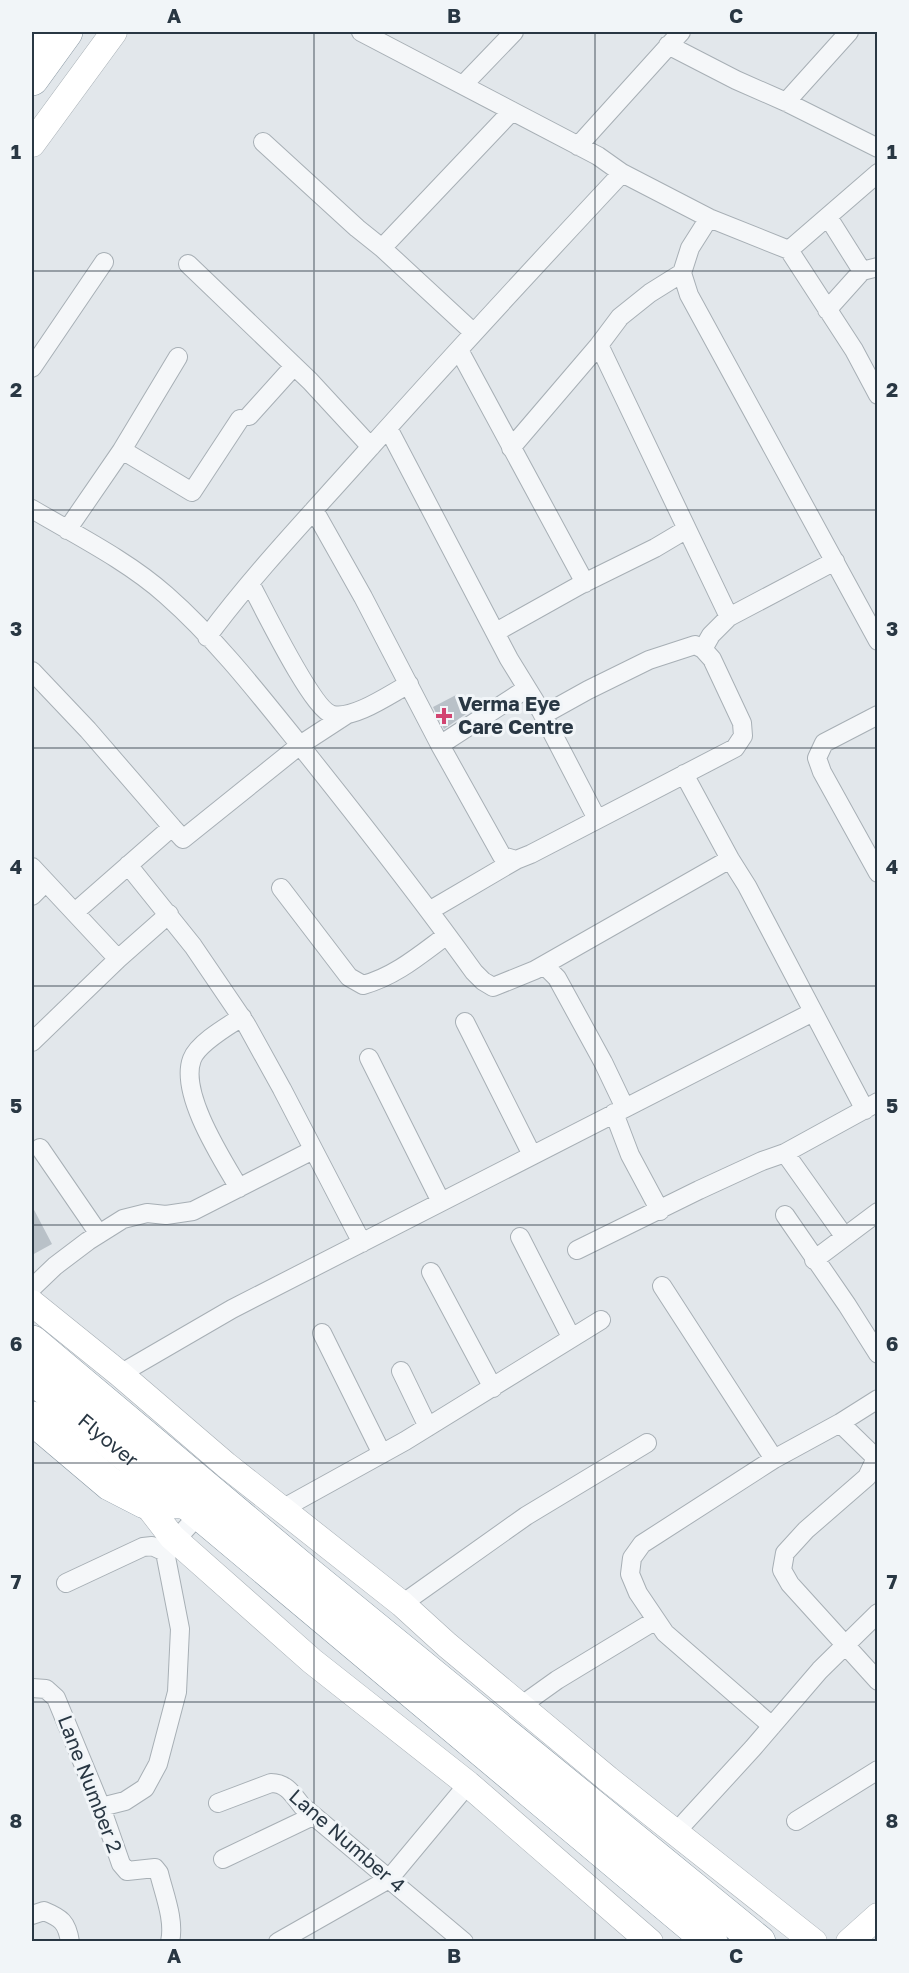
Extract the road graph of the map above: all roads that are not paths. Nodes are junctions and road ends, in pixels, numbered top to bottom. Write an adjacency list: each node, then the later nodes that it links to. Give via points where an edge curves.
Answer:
1 (36, 32): 7 (highway)
2 (66, 32): 9 (highway)
3 (114, 32): 14 (street)
4 (361, 32): 10 (street)
5 (514, 32): 10 (street)
6 (849, 32): 11 (street)
7 (32, 37)
8 (675, 38): 11 (street, via 736,80); 15 (street)
9 (32, 79)
10 (463, 85): 12 (street)
11 (786, 102): 16 (street)
12 (512, 111): 15 (street); 21 (street)
13 (263, 142): 21 (street)
14 (32, 144)
15 (578, 146): 17 (street)
16 (878, 148)
17 (622, 173): 20 (street); 28 (street)
18 (878, 173): 19 (street)
19 (828, 217): 22 (street); 25 (street)
20 (709, 218): 22 (street); 26 (street, via 690,248)
21 (382, 249): 28 (street)
22 (789, 250): 27 (street)
23 (104, 262): 33 (street)
24 (188, 264): 32 (street)
25 (870, 269): 27 (street)
26 (682, 273): 29 (street, via 620,317); 43 (street, via 689,295)
27 (827, 310): 34 (street)
28 (474, 333): 30 (street)
29 (599, 345): 37 (street); 41 (street)
30 (459, 350): 35 (street); 37 (street)
31 (178, 357): 38 (street)
32 (294, 366): 36 (street); 38 (street, via 245,417 192,492)
33 (32, 368)
34 (878, 394)
35 (388, 428): 36 (street); 47 (street)
36 (371, 447): 40 (street)
37 (511, 448): 45 (street)
38 (122, 450): 42 (street)
39 (32, 509): 42 (street)
40 (314, 510): 44 (street); 52 (street)
41 (687, 529): 45 (street); 46 (street)
42 (67, 530): 48 (street, via 165,594)
43 (835, 561): 46 (street); 49 (street)
44 (250, 583): 48 (street); 54 (street, via 322,708 331,715)
45 (585, 583): 47 (street)
46 (729, 617): 50 (street)
47 (496, 632): 53 (street)
48 (207, 637): 57 (street)
49 (878, 641)
50 (703, 649): 55 (street, via 695,645 649,660); 59 (street, via 712,659 742,723 743,736 735,748)
51 (32, 671): 61 (street)
52 (409, 684): 54 (street); 58 (street)
53 (526, 689): 55 (street); 58 (street)
54 (346, 715): 57 (street)
55 (543, 715): 60 (street)
56 (878, 715): 66 (street, via 824,743 817,758)
57 (300, 745): 61 (street, via 183,839); 70 (street)
58 (440, 745): 63 (street, via 502,856)
59 (684, 774): 60 (street); 62 (street)
60 (597, 819): 63 (street)
61 (172, 826): 64 (street)
62 (730, 859): 75 (street); 76 (street)
63 (516, 860): 70 (street)
64 (128, 865): 71 (street); 72 (street)
65 (32, 867): 67 (street)
66 (878, 873)
67 (46, 882): 69 (street); 71 (street)
68 (281, 888): 73 (street, via 350,977 363,985 402,968)
69 (32, 896)
70 (429, 911): 73 (street)
71 (75, 912): 74 (street)
72 (169, 914): 74 (street); 77 (street)
73 (447, 935): 75 (street, via 474,972 493,987)
74 (118, 959): 79 (street)
75 (544, 965): 82 (street, via 556,978 603,1062)
76 (813, 1011): 81 (street); 82 (street)
77 (242, 1017): 84 (street); 87 (street, via 206,1042 192,1058 190,1082 213,1144)
78 (465, 1022): 86 (street)
79 (32, 1041)
80 (369, 1058): 88 (street)
81 (871, 1106): 85 (street)
82 (620, 1111): 86 (street); 89 (street, via 630,1155)
83 (40, 1148): 92 (street)
84 (313, 1150): 87 (street); 95 (street)
85 (785, 1153): 89 (street); 93 (street)
86 (532, 1155): 88 (street)
87 (239, 1188): 92 (street, via 193,1211 147,1213 123,1219)
88 (441, 1202): 95 (street)
89 (660, 1211): 96 (street)
90 (878, 1212): 93 (street)
91 (785, 1215): 97 (street)
92 (99, 1234): 100 (street)
93 (844, 1236): 97 (street)
94 (520, 1237): 104 (street)
95 (362, 1243): 108 (street, via 232,1309)
96 (577, 1250)
97 (814, 1260): 106 (street)
98 (431, 1272): 110 (street)
99 (662, 1286): 117 (street)
100 (32, 1288)
101 (32, 1303): 108 (street)
102 (601, 1320): 104 (street)
103 (322, 1333): 116 (street)
104 (571, 1337): 110 (street)
105 (32, 1342): 149 (highway, via 306,1572)
106 (878, 1354)
107 (402, 1371): 114 (street)
108 (120, 1374): 121 (street)
109 (32, 1377): 120 (highway, Flyover)
110 (493, 1388): 114 (street)
111 (878, 1398): 113 (street)
112 (32, 1418): 119 (highway, via 111,1484)
113 (840, 1423): 117 (street); 118 (street)
114 (429, 1427): 116 (street)
115 (647, 1443): 124 (street, via 526,1516)
116 (382, 1454): 121 (street)
117 (774, 1460): 126 (street, via 642,1544 632,1558 630,1574)
118 (874, 1464): 127 (street, via 785,1553 782,1570)
119 (145, 1502): 120 (highway); 122 (street)
120 (193, 1507): 122 (street); 148 (highway, Flyover)
121 (282, 1509): 124 (street)
122 (171, 1546): 123 (street, via 143,1547); 133 (street); 135 (street, via 180,1629 177,1692 158,1764 145,1788 125,1801)
123 (66, 1583)
124 (402, 1604): 130 (street)
125 (878, 1613): 127 (street)
126 (656, 1620): 130 (street); 131 (street, via 665,1633)
127 (844, 1645): 128 (street); 131 (street)
128 (878, 1681)
129 (32, 1688): 135 (street, Lane Number 2, via 46,1689 56,1698)
130 (522, 1705): 138 (street)
131 (772, 1726): 138 (street)
132 (878, 1770): 137 (street)
133 (468, 1784): 140 (street); 147 (street)
134 (218, 1803): 136 (street, Lane Number 4, via 280,1783)
135 (101, 1807): 144 (street, Lane Number 2, via 121,1864 127,1870 150,1867 159,1873 172,1934)
136 (313, 1816): 139 (street); 140 (street, Lane Number 4)
137 (796, 1821)
138 (676, 1832): 150 (street)
139 (223, 1859)
140 (389, 1879): 145 (street); 146 (street, Lane Number 4)
141 (32, 1915): 143 (street, via 44,1911 61,1918)
142 (878, 1916): 151 (street)
143 (70, 1941)
144 (170, 1941)
145 (278, 1941)
146 (464, 1941)
147 (650, 1941)
148 (711, 1941)
149 (759, 1941)
150 (814, 1941)
151 (849, 1941)

